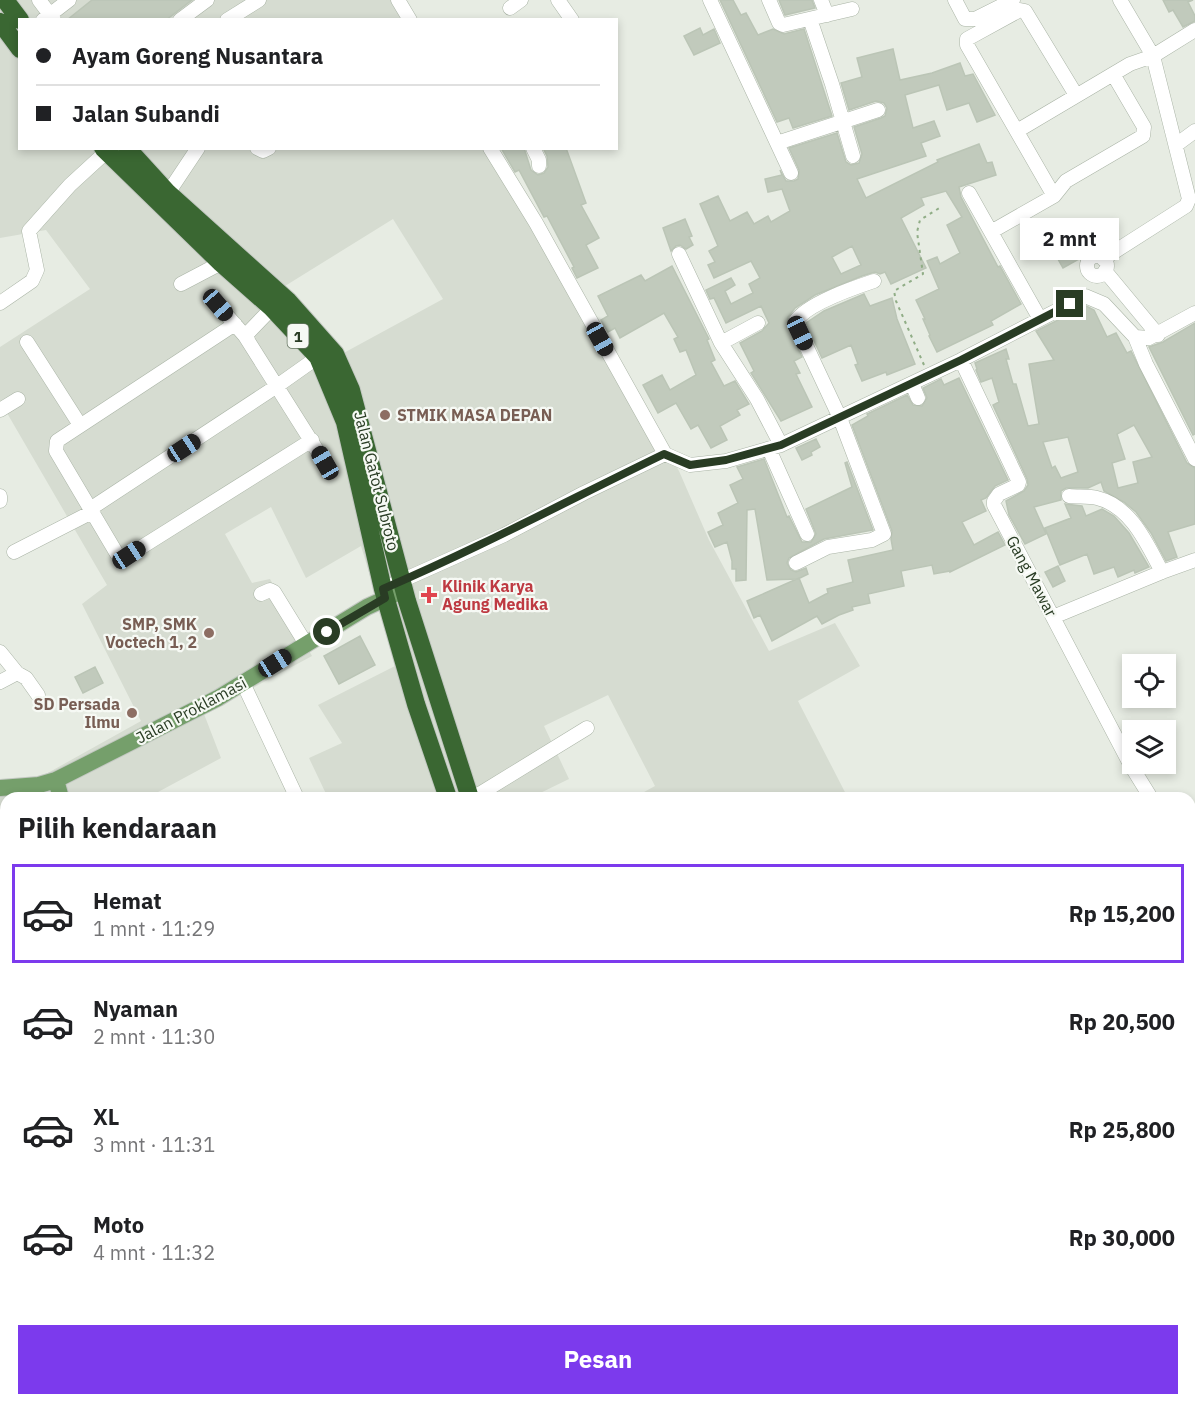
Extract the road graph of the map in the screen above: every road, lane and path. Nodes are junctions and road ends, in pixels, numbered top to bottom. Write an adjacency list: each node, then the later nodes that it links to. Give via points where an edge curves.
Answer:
1 (5, 0): 16 (highway)
2 (39, 0): 17 (street)
3 (69, 0): 17 (street)
4 (207, 0): 18 (street)
5 (258, 0): 19 (street)
6 (558, 0): 21 (street)
7 (710, 0): 33 (street)
8 (769, 0): 22 (street, via 782,25)
9 (821, 0): 15 (street)
10 (955, 0): 11 (street, via 965,19 975,19)
11 (1012, 0)
12 (1120, 0): 26 (street)
13 (400, 1): 20 (street)
14 (852, 9): 15 (street)
15 (827, 15): 22 (street)
16 (18, 18)
17 (49, 18)
18 (183, 18)
19 (230, 18)
20 (409, 18)
21 (571, 18)
22 (810, 19): 30 (street)
23 (0, 22): 25 (highway)
24 (1195, 30): 26 (street)
25 (18, 46)
26 (1153, 56): 27 (street); 34 (street)
27 (1113, 74): 28 (street); 45 (street, via 1144,127 1143,136 1066,181)
28 (1076, 95): 31 (street); 31 (street, via 1025,10 972,36 967,45)
29 (878, 110): 30 (street)
30 (843, 120): 33 (street); 40 (street)
31 (1017, 130): 45 (street)
32 (1195, 131): 34 (street)
33 (777, 143): 42 (street)
34 (1176, 145): 50 (street, via 1188,203)
35 (105, 150): 49 (highway, Jalan Gatot Subroto / 1); 54 (street, via 29,231 38,270 32,281)
36 (129, 150): 43 (highway, Jalan Gatot Subroto / 1)
37 (491, 150): 79 (street)
38 (534, 150): 41 (street)
39 (193, 151): 43 (street)
40 (853, 156)
41 (539, 166)
42 (791, 173)
43 (168, 193): 90 (highway, Jalan Gatot Subroto / 1, via 288,300 334,354 351,390)
44 (969, 193): 58 (street)
45 (1054, 196): 47 (street)
46 (941, 207): 68 (path, via 920,220 917,232 923,274 894,291)
47 (996, 229)
48 (679, 254): 65 (street)
49 (221, 262): 52 (street); 56 (highway, Jalan Gatot Subroto / 1)
50 (1104, 265): 53 (street, via 1100,275 1090,273 1086,279); 61 (street)
51 (874, 281): 74 (street, via 831,297 795,320)
52 (181, 284)
53 (1085, 296): 58 (street); 63 (street, via 1104,304)
54 (0, 303)
55 (218, 305): 60 (street)
56 (272, 308): 62 (street); 66 (highway, Jalan Gatot Subroto / 1)
57 (1195, 313): 61 (street)
58 (1040, 319): 67 (street)
59 (758, 323): 65 (street)
60 (235, 324): 62 (street); 75 (street)
61 (1158, 334): 63 (street)
62 (245, 336): 70 (street)
63 (1135, 337): 78 (street)
64 (27, 342): 75 (street)
65 (722, 343): 77 (street, via 757,399)
66 (318, 357): 70 (street); 91 (highway, Jalan Gatot Subroto / 1, via 345,422)
67 (961, 360): 68 (street); 93 (street, Gang Mawar, via 1019,482 999,494 994,505)
68 (928, 376): 69 (street)
69 (912, 384): 71 (street); 74 (street)
70 (277, 386): 76 (street); 84 (street)
71 (918, 398)
72 (18, 399): 73 (street)
73 (0, 410)
74 (840, 417): 77 (street); 88 (street, via 884,534 872,540 828,547)
75 (80, 424): 84 (street, via 60,437 55,446)
76 (312, 440): 80 (street); 84 (street, via 123,558)
77 (775, 447): 79 (street, via 690,465); 85 (street)
78 (1194, 452)
79 (664, 454): 90 (street)
80 (325, 463)
81 (0, 496): 83 (street)
82 (1069, 496): 89 (street, via 1096,498 1115,505 1133,523)
83 (0, 501)
84 (91, 510): 86 (street)
85 (807, 534)
86 (14, 552)
87 (1195, 560): 89 (street)
88 (796, 562)
89 (1162, 572): 93 (street)
90 (403, 585): 91 (main road, Jalan Proklamasi); 106 (highway, Jalan Gatot Subroto / 1)
91 (384, 593): 94 (main road, Jalan Proklamasi); 105 (highway, Jalan Gatot Subroto / 1)
92 (261, 594): 94 (street, via 274,592)
93 (1053, 617): 108 (street, Gang Mawar)
94 (306, 644): 98 (main road, Jalan Proklamasi)
95 (0, 652): 96 (street)
96 (17, 673): 97 (street); 99 (street, via 26,678)
97 (0, 682)
98 (243, 683): 101 (main road, Jalan Proklamasi); 104 (street)
99 (38, 695)
100 (587, 728): 107 (street)
101 (56, 780): 102 (main road, Jalan Proklamasi); 103 (main road)
102 (0, 788)
103 (59, 792)
104 (294, 792)
105 (446, 792)
106 (469, 792)
107 (481, 792)
108 (1147, 792)

